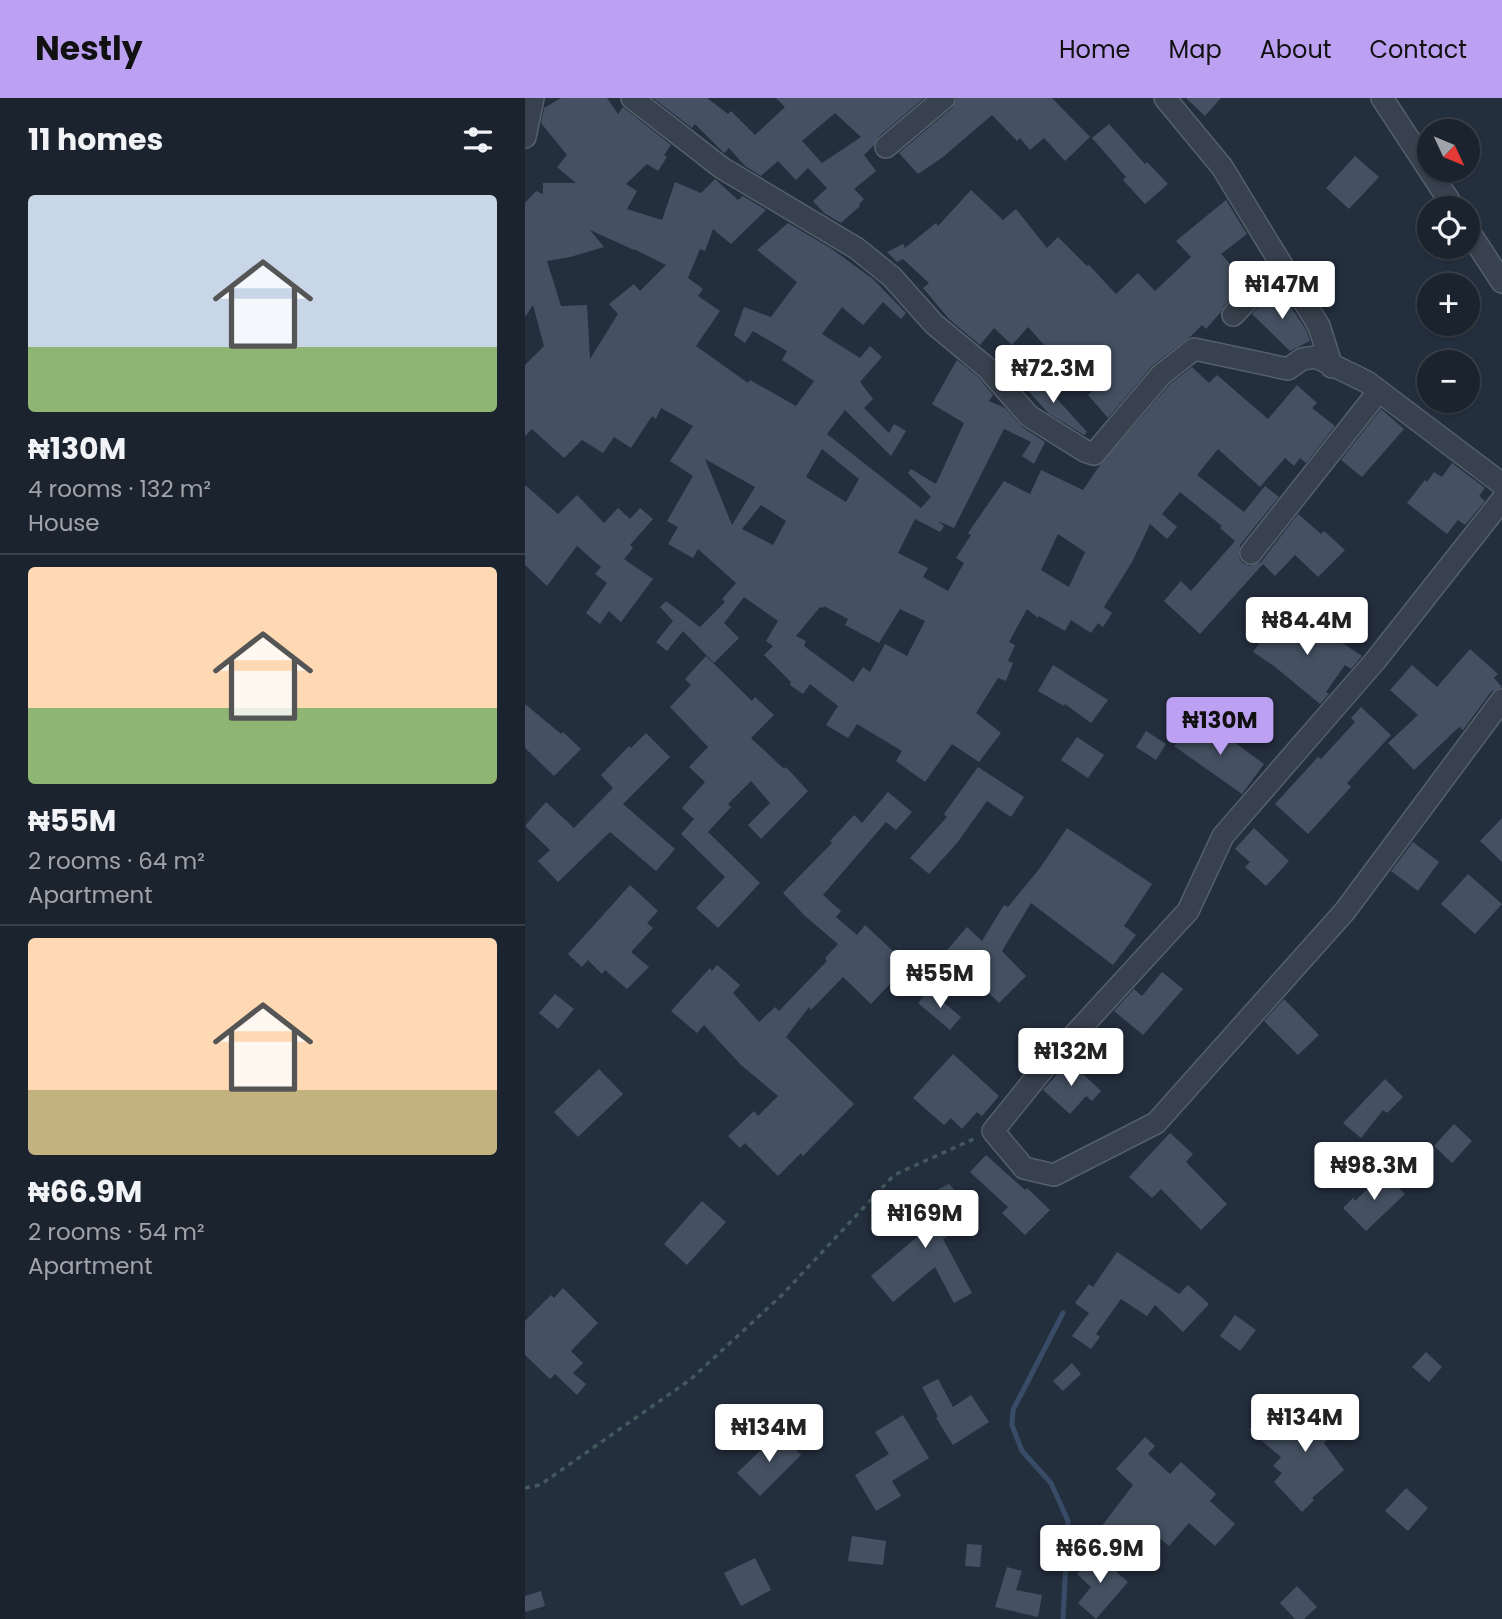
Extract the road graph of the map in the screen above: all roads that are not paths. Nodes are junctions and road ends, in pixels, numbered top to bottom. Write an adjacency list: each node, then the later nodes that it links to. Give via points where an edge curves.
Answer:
1 (533, 98): 6 (street)
2 (632, 98): 13 (street, via 722,168 856,248 987,368 1029,416 1085,451 1094,454 1161,375 1194,349 1288,369 1302,359 1316,357)
3 (944, 98): 7 (street)
4 (1164, 98): 10 (street, via 1222,167)
5 (1382, 98): 8 (street)
6 (525, 137)
7 (886, 147)
8 (1446, 196)
9 (1480, 248): 11 (street)
10 (1282, 265): 12 (street); 13 (street, via 1319,326)
11 (1502, 282)
12 (1233, 315)
13 (1332, 367): 14 (street)
14 (1379, 391): 15 (street); 17 (street)
15 (1502, 484)
16 (1502, 500): 18 (street, via 1375,661 1223,836 1188,911 1043,1069 993,1131 1024,1168 1054,1175 1156,1123 1345,911)
17 (1251, 553)
18 (1502, 700)

